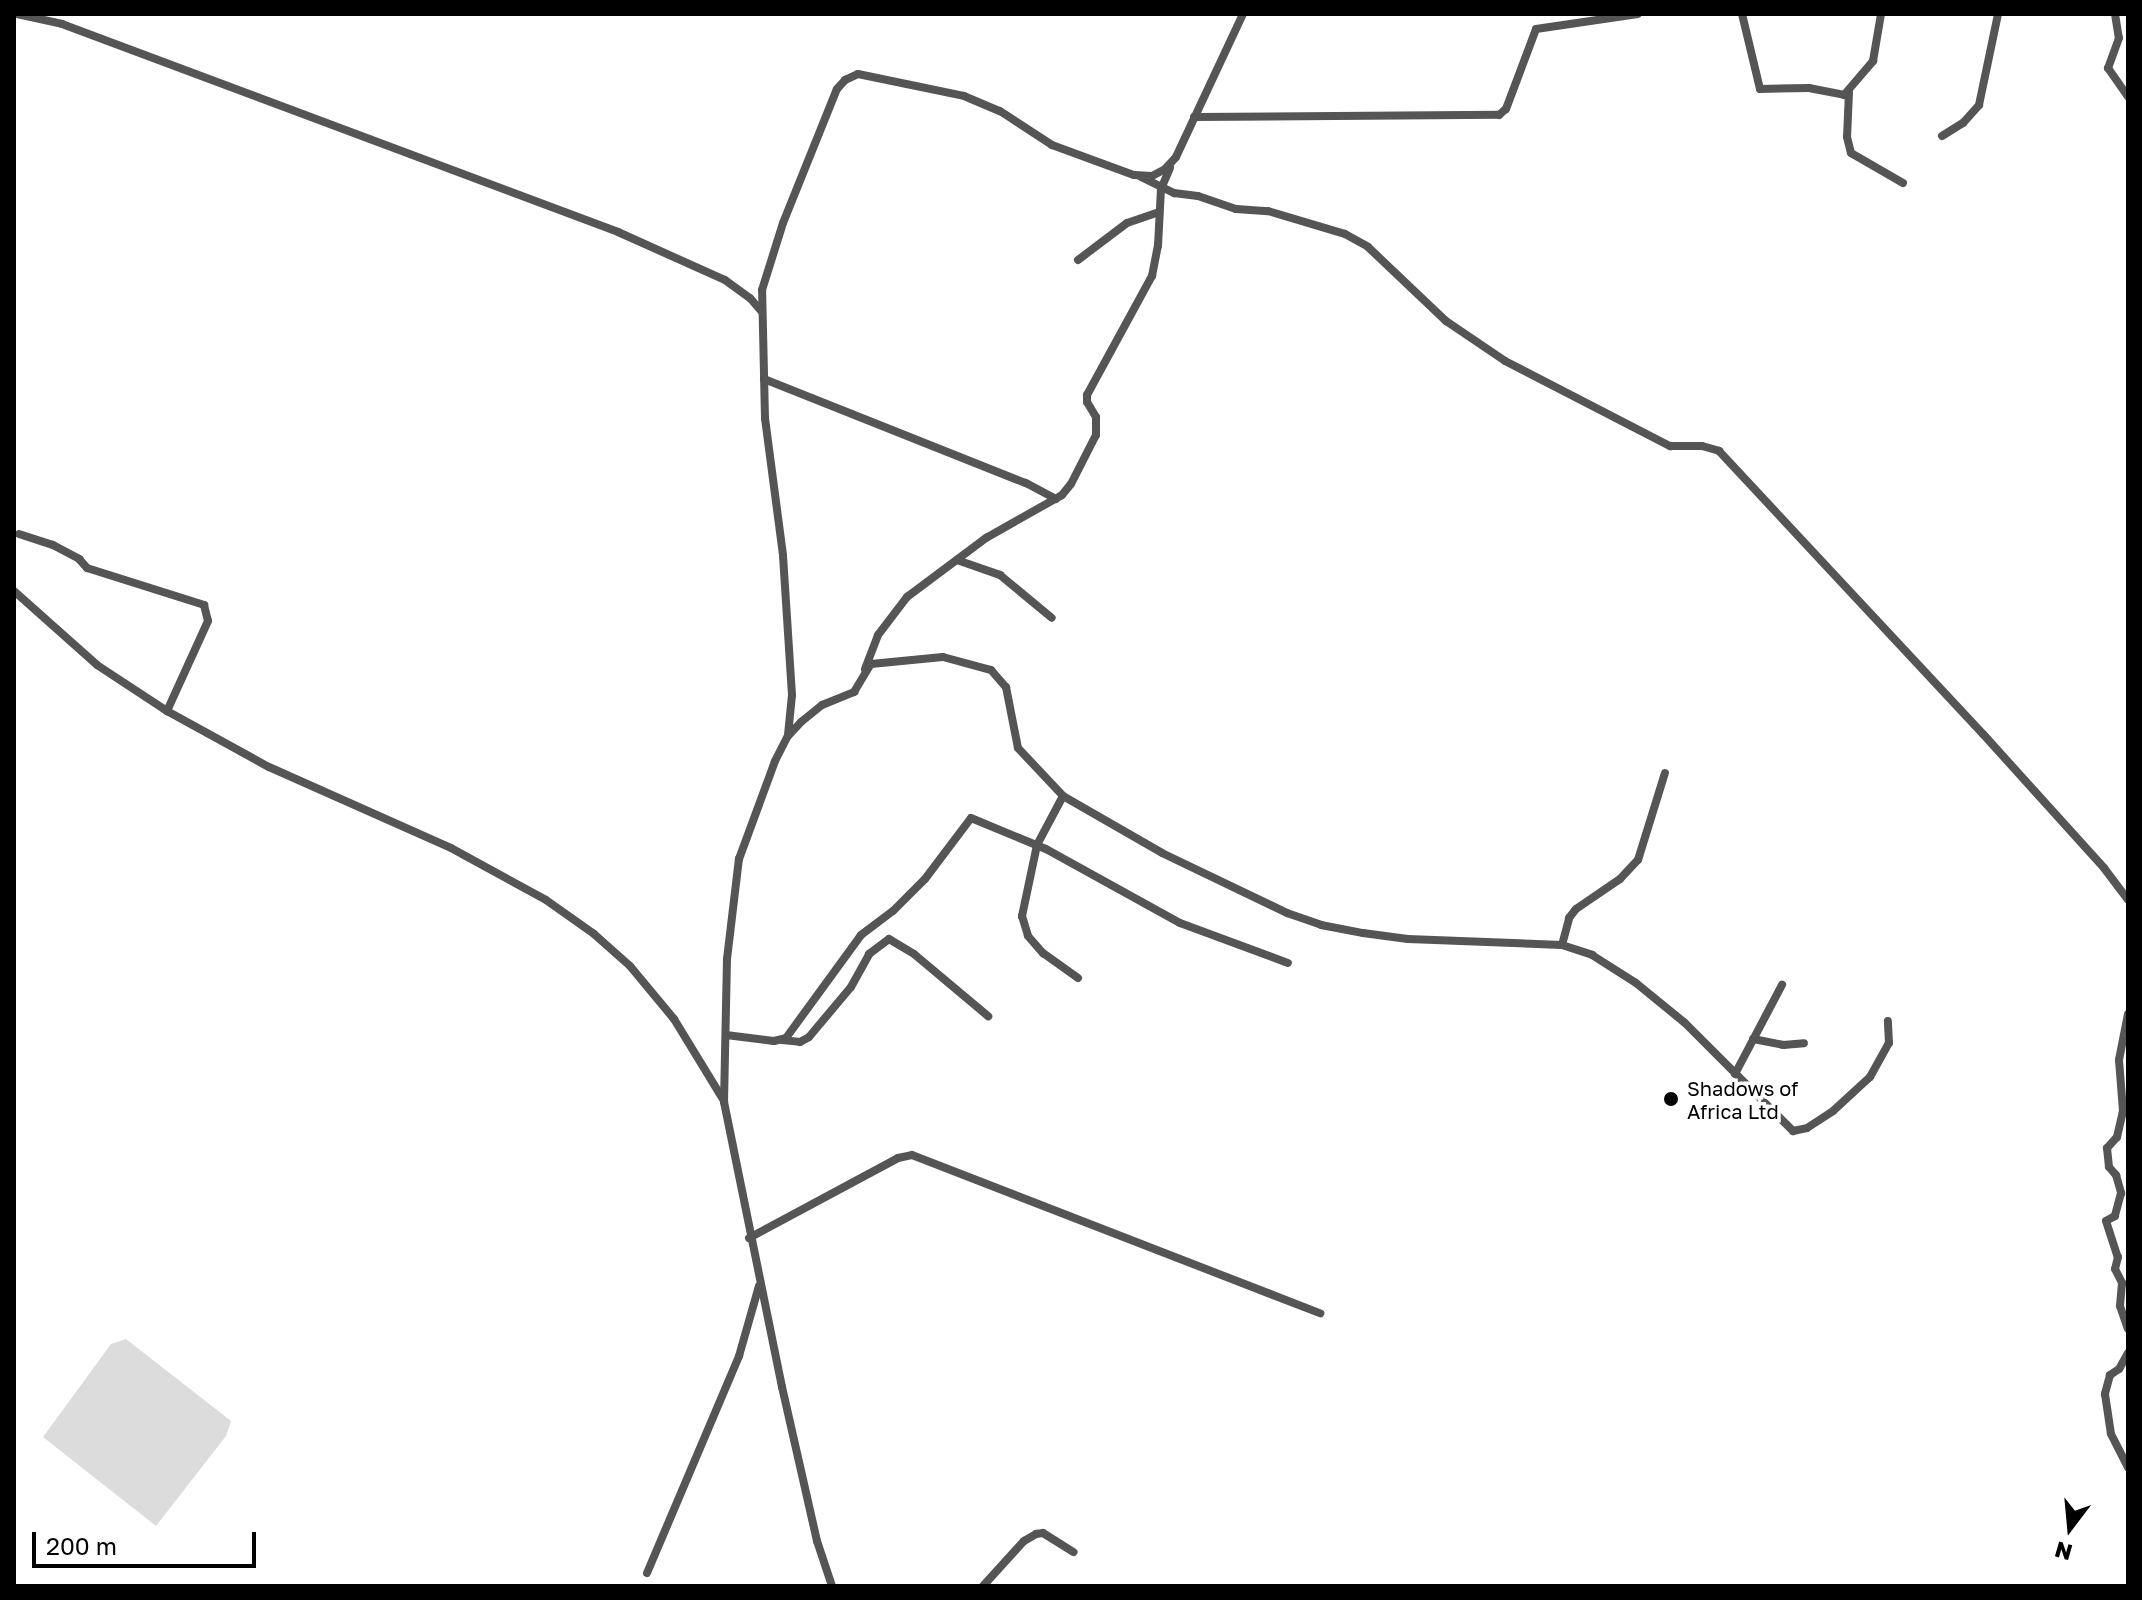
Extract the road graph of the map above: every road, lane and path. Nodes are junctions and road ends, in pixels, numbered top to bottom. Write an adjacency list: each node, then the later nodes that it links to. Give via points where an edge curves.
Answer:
1 (17, 14): 18 (street, via 62,24 618,232 725,280)
2 (1243, 14): 10 (street)
3 (1638, 14): 10 (street, via 1536,29 1506,109 1499,115)
4 (1742, 14): 8 (street, via 1760,89)
5 (1881, 14): 8 (street, via 1873,61)
6 (1998, 14): 11 (street, via 1979,105)
7 (2115, 14): 9 (street, via 2120,31 2108,68)
8 (1849, 92): 14 (street, via 1851,153)
9 (2128, 97)
10 (1194, 117): 12 (street)
11 (1942, 136)
12 (1172, 163): 13 (street, via 1156,175); 15 (street)
13 (1141, 177): 15 (street); 18 (street, via 1043,141 975,100 854,75 840,84 828,106 783,223 763,283)
14 (1903, 183)
15 (1161, 189): 16 (street); 31 (street, via 1286,216 1354,238 1446,321 1505,361 1670,446 1719,451 1983,734)
16 (1159, 212): 17 (street, via 1127,223); 20 (street, via 1151,280 1087,395 1096,435 1071,484)
17 (1078, 260)
18 (763, 313): 19 (street)
19 (764, 379): 20 (street); 27 (street, via 786,597 792,695)
20 (1056, 499): 22 (street)
21 (19, 534): 26 (street, via 53,545 87,568 204,605 208,621)
22 (957, 560): 24 (street, via 1000,575); 25 (street, via 891,614)
23 (14, 591): 26 (street, via 97,665)
24 (1052, 618)
25 (865, 669): 27 (street, via 854,692 822,705); 29 (street, via 878,661 943,657 991,670 1006,687 1018,748)
26 (167, 711): 44 (street, via 269,767 451,848 546,900 630,966 674,1019)
27 (788, 736): 39 (street, via 760,794 739,859 729,922)
28 (1665, 773): 32 (street, via 1638,860 1576,909)
29 (1063, 796): 30 (street); 32 (street, via 1229,887 1321,925 1408,939)
30 (1037, 845): 33 (street, via 1180,923); 34 (street, via 1023,927 1051,960); 41 (street, via 968,819 925,879 861,935)
31 (2128, 900)
32 (1562, 945): 43 (street, via 1592,955 1636,983)
33 (1288, 963)
34 (1078, 978)
35 (1782, 985): 40 (street)
36 (2128, 1014): 48 (street, via 2118,1063 2123,1111 2117,1137 2107,1148 2121,1193 2115,1216 2106,1221 2117,1253 2120,1306)
37 (988, 1016): 41 (street, via 889,939 869,954 846,994 809,1037)
38 (1888, 1021): 43 (street, via 1889,1043 1870,1077 1833,1111 1799,1131 1789,1129)
39 (726, 1035): 41 (street); 44 (street)
40 (1753, 1039): 42 (street); 43 (street)
41 (782, 1040)
42 (1804, 1043)
43 (1735, 1074)
44 (724, 1102): 45 (street)
45 (749, 1238): 46 (street); 47 (street, via 912,1155)
46 (759, 1285): 52 (street, via 746,1337 707,1439); 53 (street)
47 (1320, 1313)
48 (2128, 1329)
49 (2128, 1353): 50 (street, via 2110,1375 2105,1394 2111,1434)
50 (2128, 1468)
51 (1074, 1552): 54 (street, via 1036,1534)
52 (647, 1573)
53 (832, 1586)
54 (983, 1586)

